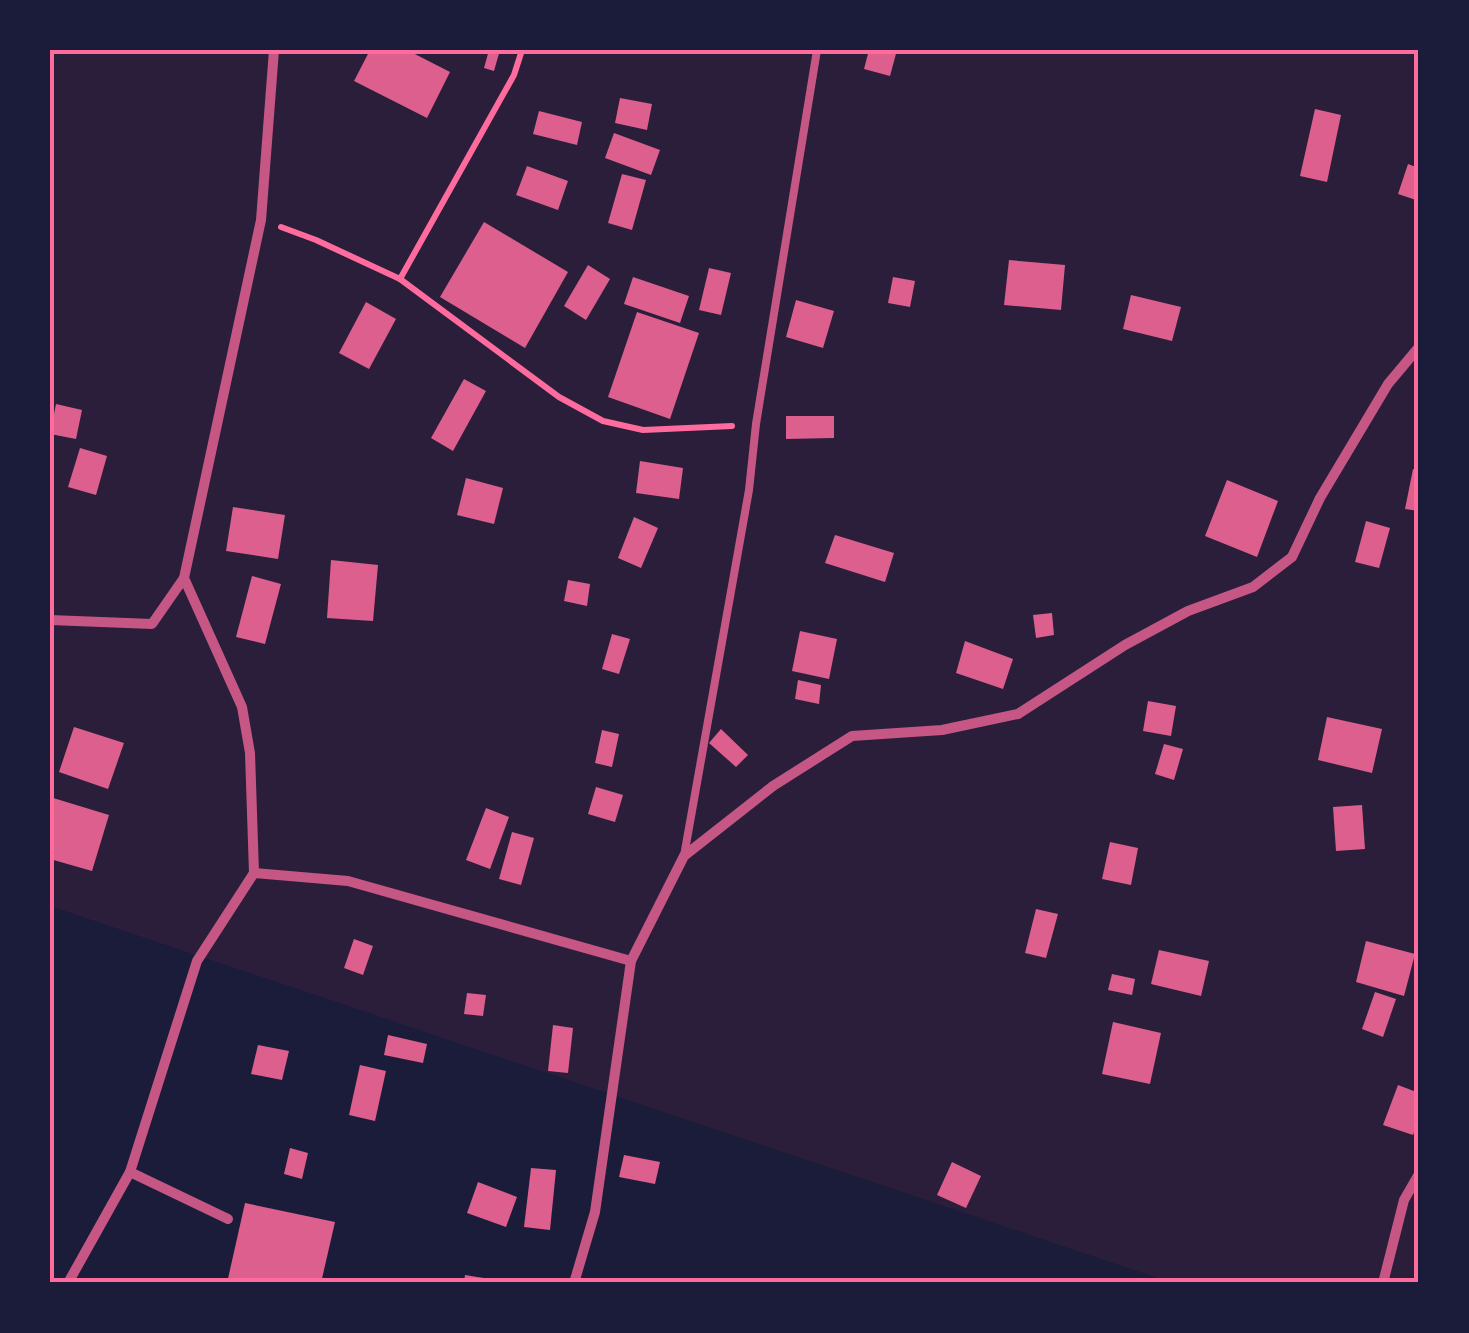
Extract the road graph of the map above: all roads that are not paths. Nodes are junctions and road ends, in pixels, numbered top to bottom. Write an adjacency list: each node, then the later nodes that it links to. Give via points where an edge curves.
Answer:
1 (274, 50): 4 (street, via 261,220)
2 (817, 50): 6 (lane)
3 (1419, 347): 6 (street, via 1388,384 1292,556 1253,587 1188,610 1018,714 942,730 852,736 773,786)
4 (184, 578): 5 (street, via 152,624); 7 (street, via 242,707)
5 (50, 620)
6 (684, 856): 8 (street)
7 (254, 873): 8 (street, via 348,881); 9 (street, via 185,992)
8 (631, 961): 13 (street, via 595,1212)
9 (130, 1172): 11 (street); 12 (street)
10 (1419, 1174): 14 (street, via 1404,1200)
11 (228, 1219)
12 (68, 1283)
13 (574, 1283)
14 (1383, 1283)

